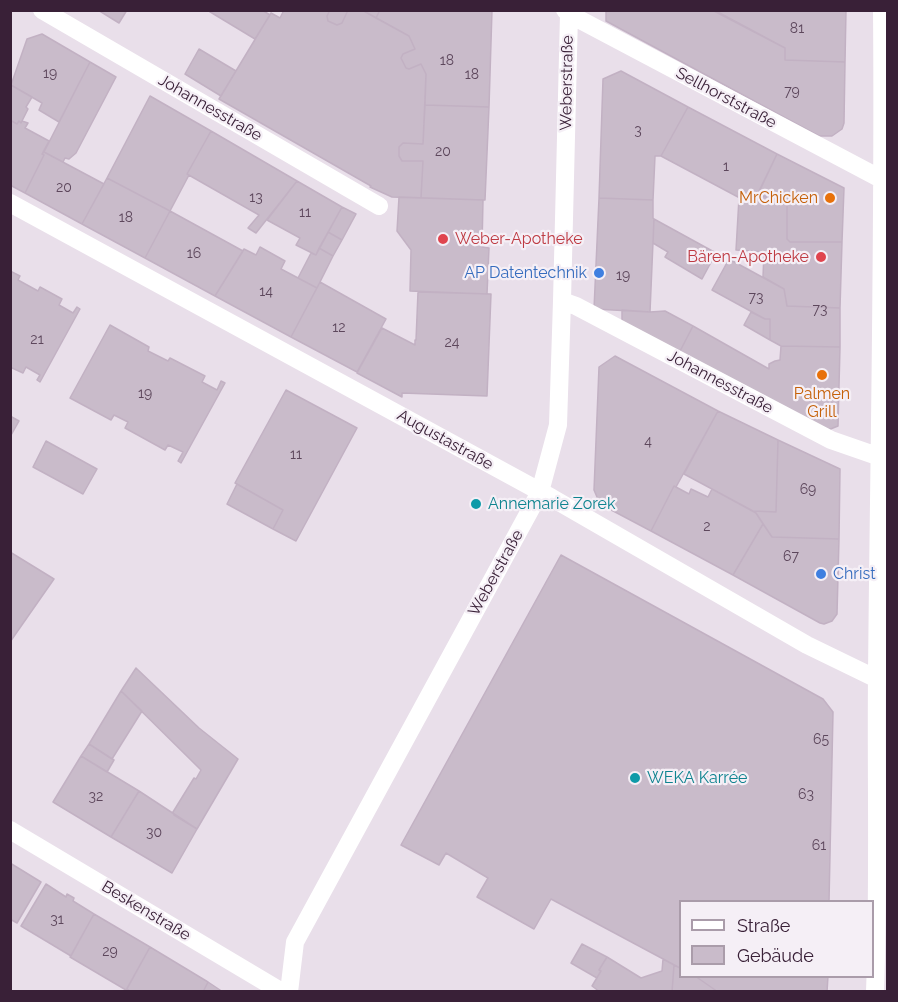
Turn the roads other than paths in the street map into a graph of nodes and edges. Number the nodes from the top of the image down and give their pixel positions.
1 (42, 10) edge
2 (882, 10) edge
3 (567, 12) edge
4 (883, 180) junction
5 (10, 203) edge
6 (379, 206) dead end
7 (562, 301) junction
8 (880, 457) junction
9 (540, 492) junction
10 (877, 679) junction
11 (10, 830) edge
12 (883, 923) edge
13 (282, 992) edge
14 (289, 992) edge
15 (876, 992) edge

1 - 6 street, Johannesstraße
2 - 4 street
3 - 4 street, Sellhorststraße
3 - 7 street, Weberstraße
4 - 8 street
5 - 9 street, Augustastraße
7 - 8 street, Johannesstraße
7 - 9 street, Weberstraße
8 - 10 street
9 - 10 street, Augustastraße
9 - 14 street, Weberstraße
10 - 12 street
11 - 13 street, Beskenstraße
12 - 15 street

